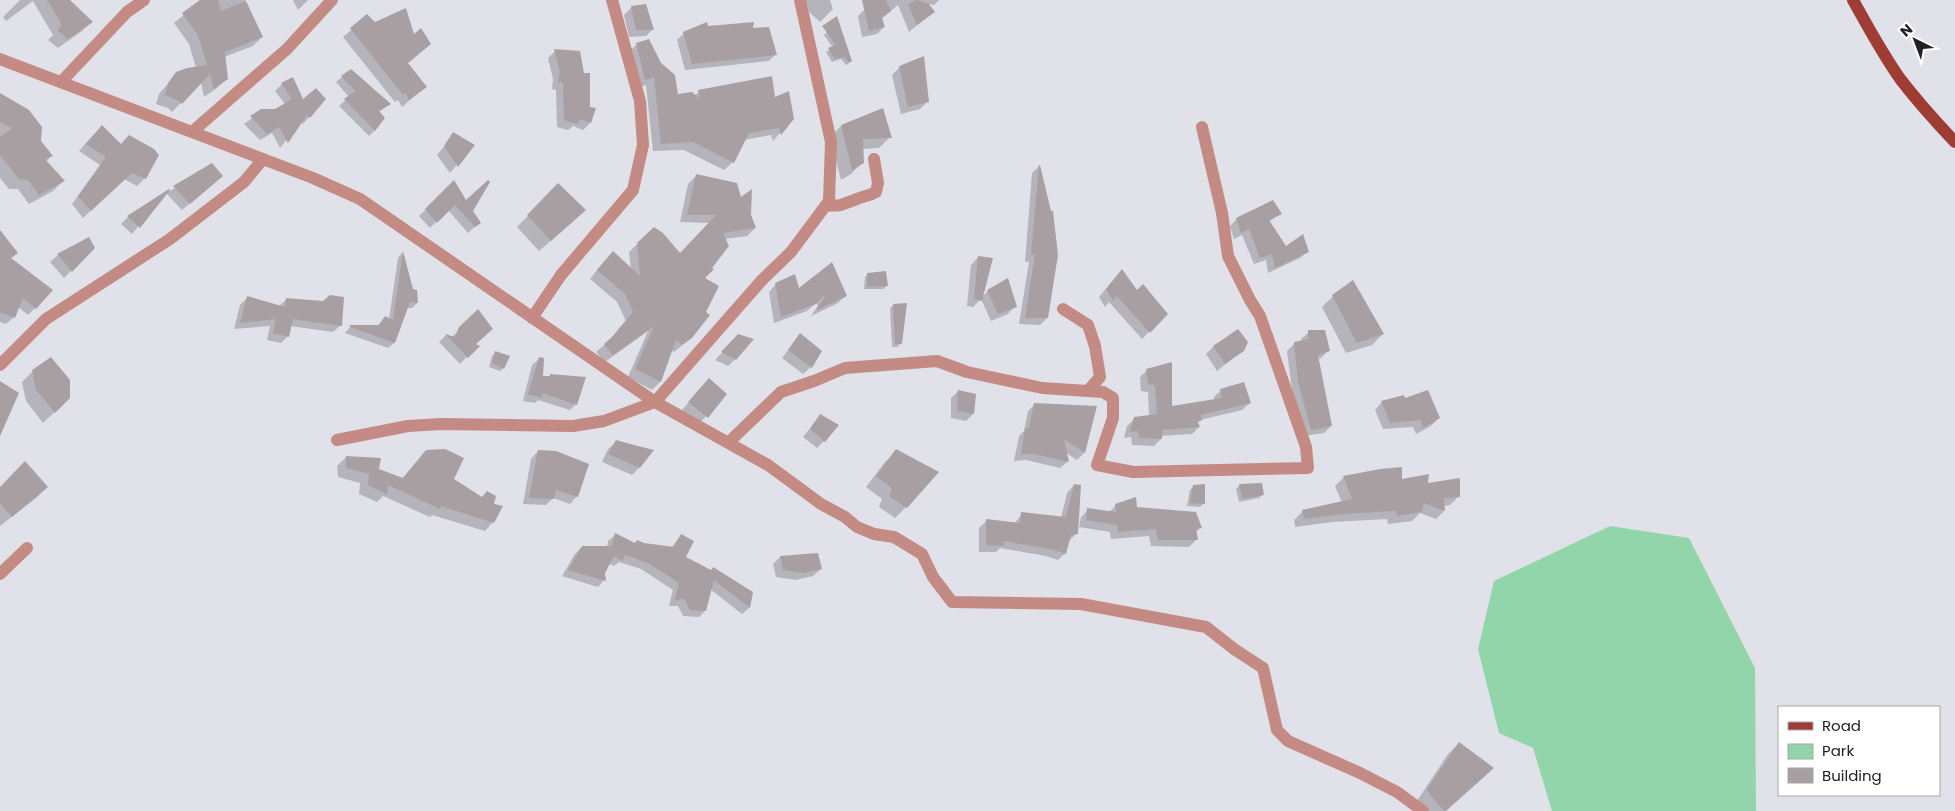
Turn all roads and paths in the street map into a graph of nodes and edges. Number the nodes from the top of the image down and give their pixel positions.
1 (144, 0) edge
2 (332, 0) edge
3 (612, 0) edge
4 (800, 0) edge
5 (1853, 0) edge
6 (0, 59) edge
7 (61, 82) junction
8 (1202, 127) dead end
9 (192, 132) junction
10 (1955, 142) edge
11 (263, 158) junction
12 (874, 158) dead end
13 (826, 205) junction
14 (1063, 309) dead end
15 (532, 318) junction
16 (0, 365) edge
17 (1088, 391) junction
18 (655, 402) junction
19 (337, 440) dead end
20 (729, 442) junction
21 (27, 548) dead end
22 (0, 574) edge
23 (1423, 811) edge

1 - 7 street
2 - 9 street
3 - 15 street
4 - 13 street
5 - 10 main road
6 - 7 street
7 - 9 street
8 - 17 street
9 - 11 street
11 - 15 street
11 - 16 street
12 - 13 street
13 - 18 street
14 - 17 street
15 - 18 street
17 - 20 street
18 - 19 street
18 - 20 street
20 - 23 street
21 - 22 street

